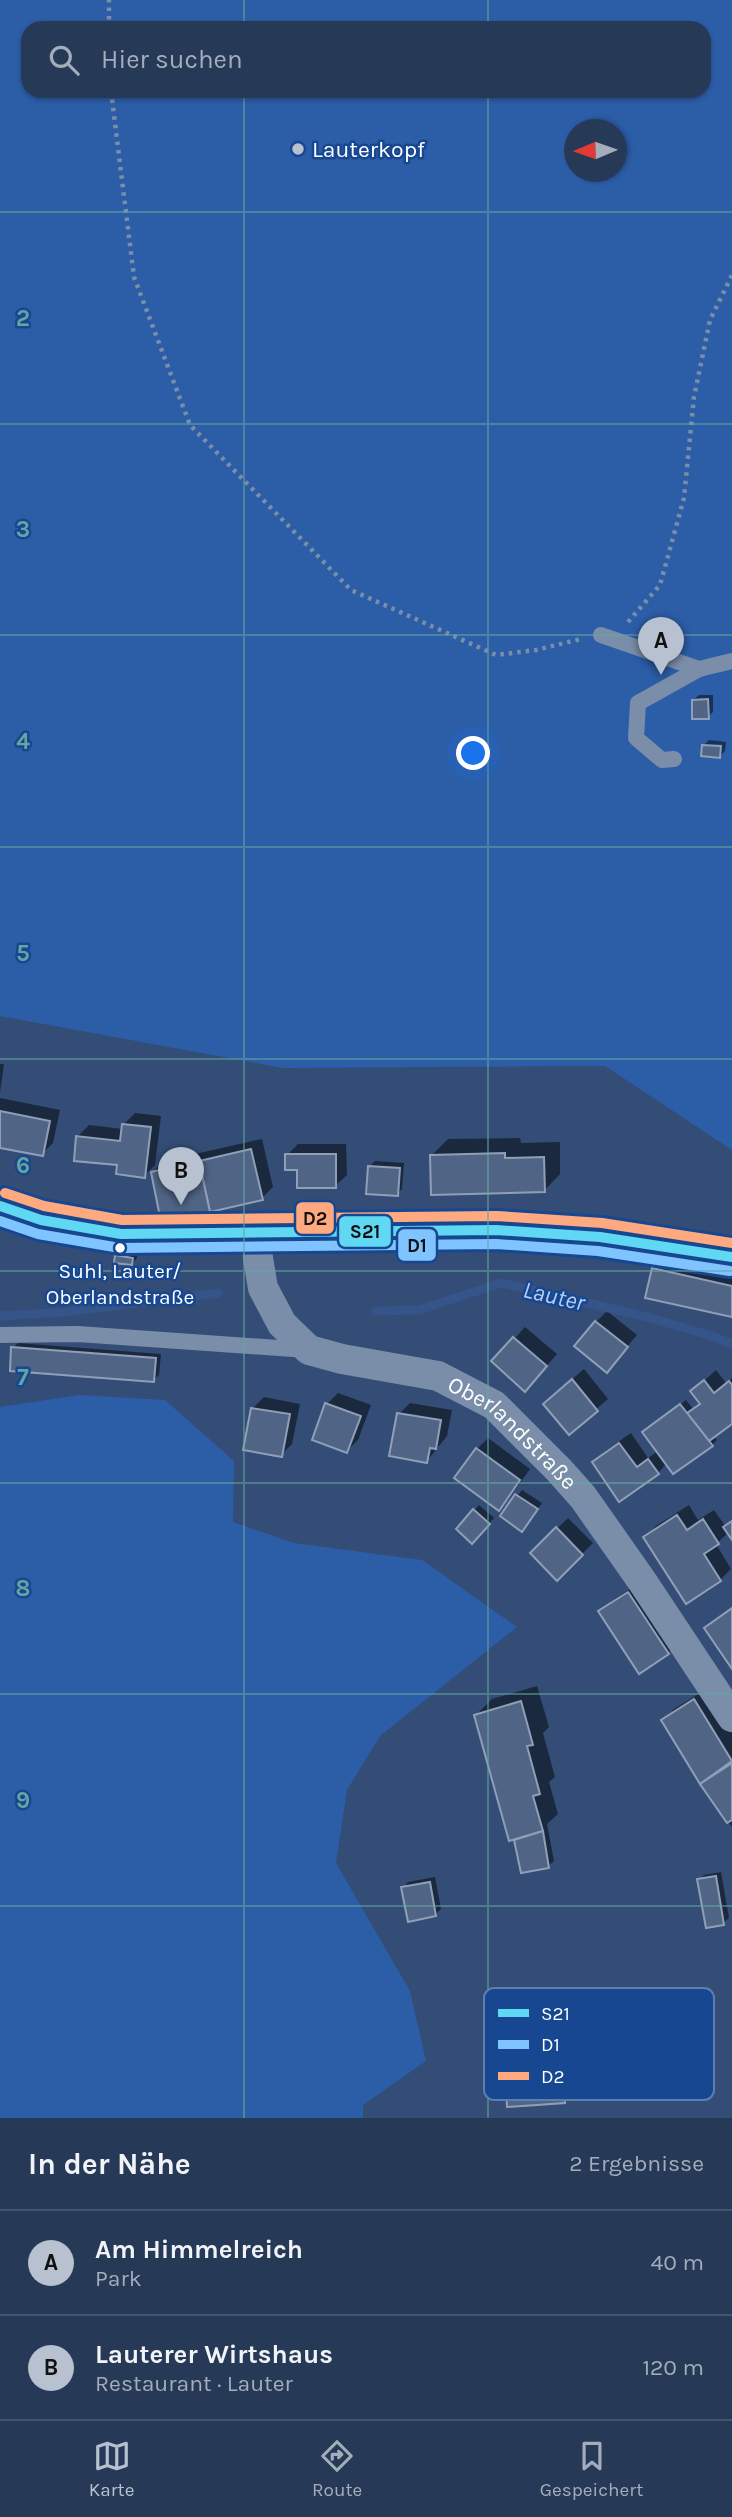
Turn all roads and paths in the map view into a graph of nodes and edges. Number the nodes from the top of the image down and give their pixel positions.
1 (109, 0) edge
2 (108, 21) edge
3 (112, 98) edge
4 (732, 275) edge
5 (601, 635) junction
6 (732, 661) edge
7 (699, 668) junction
8 (674, 759) dead end
9 (0, 1206) edge
10 (257, 1233) junction
11 (732, 1257) edge
12 (0, 1335) edge
13 (309, 1350) junction
14 (732, 1717) edge

1 - 2 path
3 - 5 path
4 - 5 path
5 - 7 lane
6 - 7 lane
7 - 8 lane
9 - 10 street
10 - 11 street
10 - 13 street, Oberlandstraße
12 - 13 lane
13 - 14 street, Oberlandstraße

